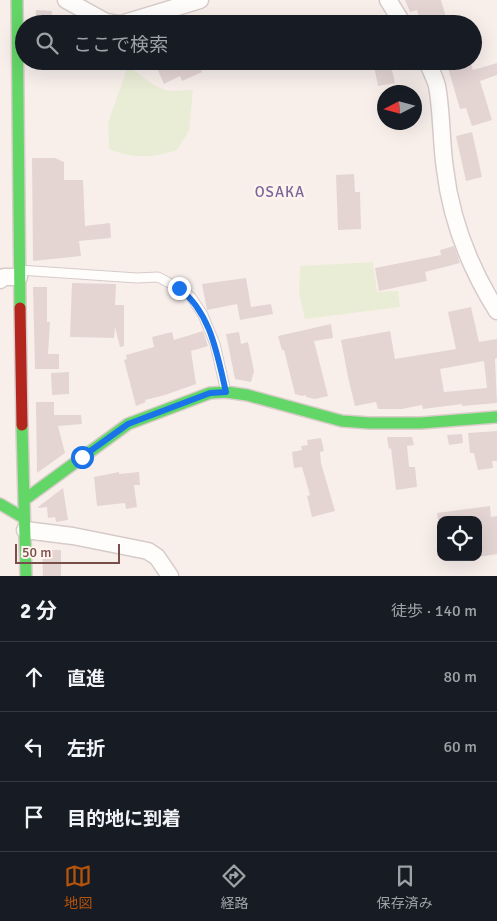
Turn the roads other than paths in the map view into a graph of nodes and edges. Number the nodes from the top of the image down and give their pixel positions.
1 (17, 0) edge
2 (66, 0) edge
3 (200, 0) edge
4 (388, 0) edge
5 (17, 15) edge
6 (93, 15) edge
7 (150, 15) edge
8 (397, 15) edge
9 (18, 70) edge
10 (431, 70) edge
11 (19, 274) junction
12 (0, 280) edge
13 (497, 311) edge
14 (226, 392) junction
15 (497, 417) edge
16 (24, 500) junction
17 (0, 504) edge
18 (25, 524) junction
19 (26, 576) edge
20 (170, 576) edge

1 - 5 street
2 - 6 street
3 - 7 street
4 - 8 street
9 - 11 street
10 - 13 street
11 - 12 street
11 - 14 lane
11 - 16 street
14 - 15 street
14 - 16 street
16 - 18 street
17 - 18 street
18 - 19 street
18 - 20 street

